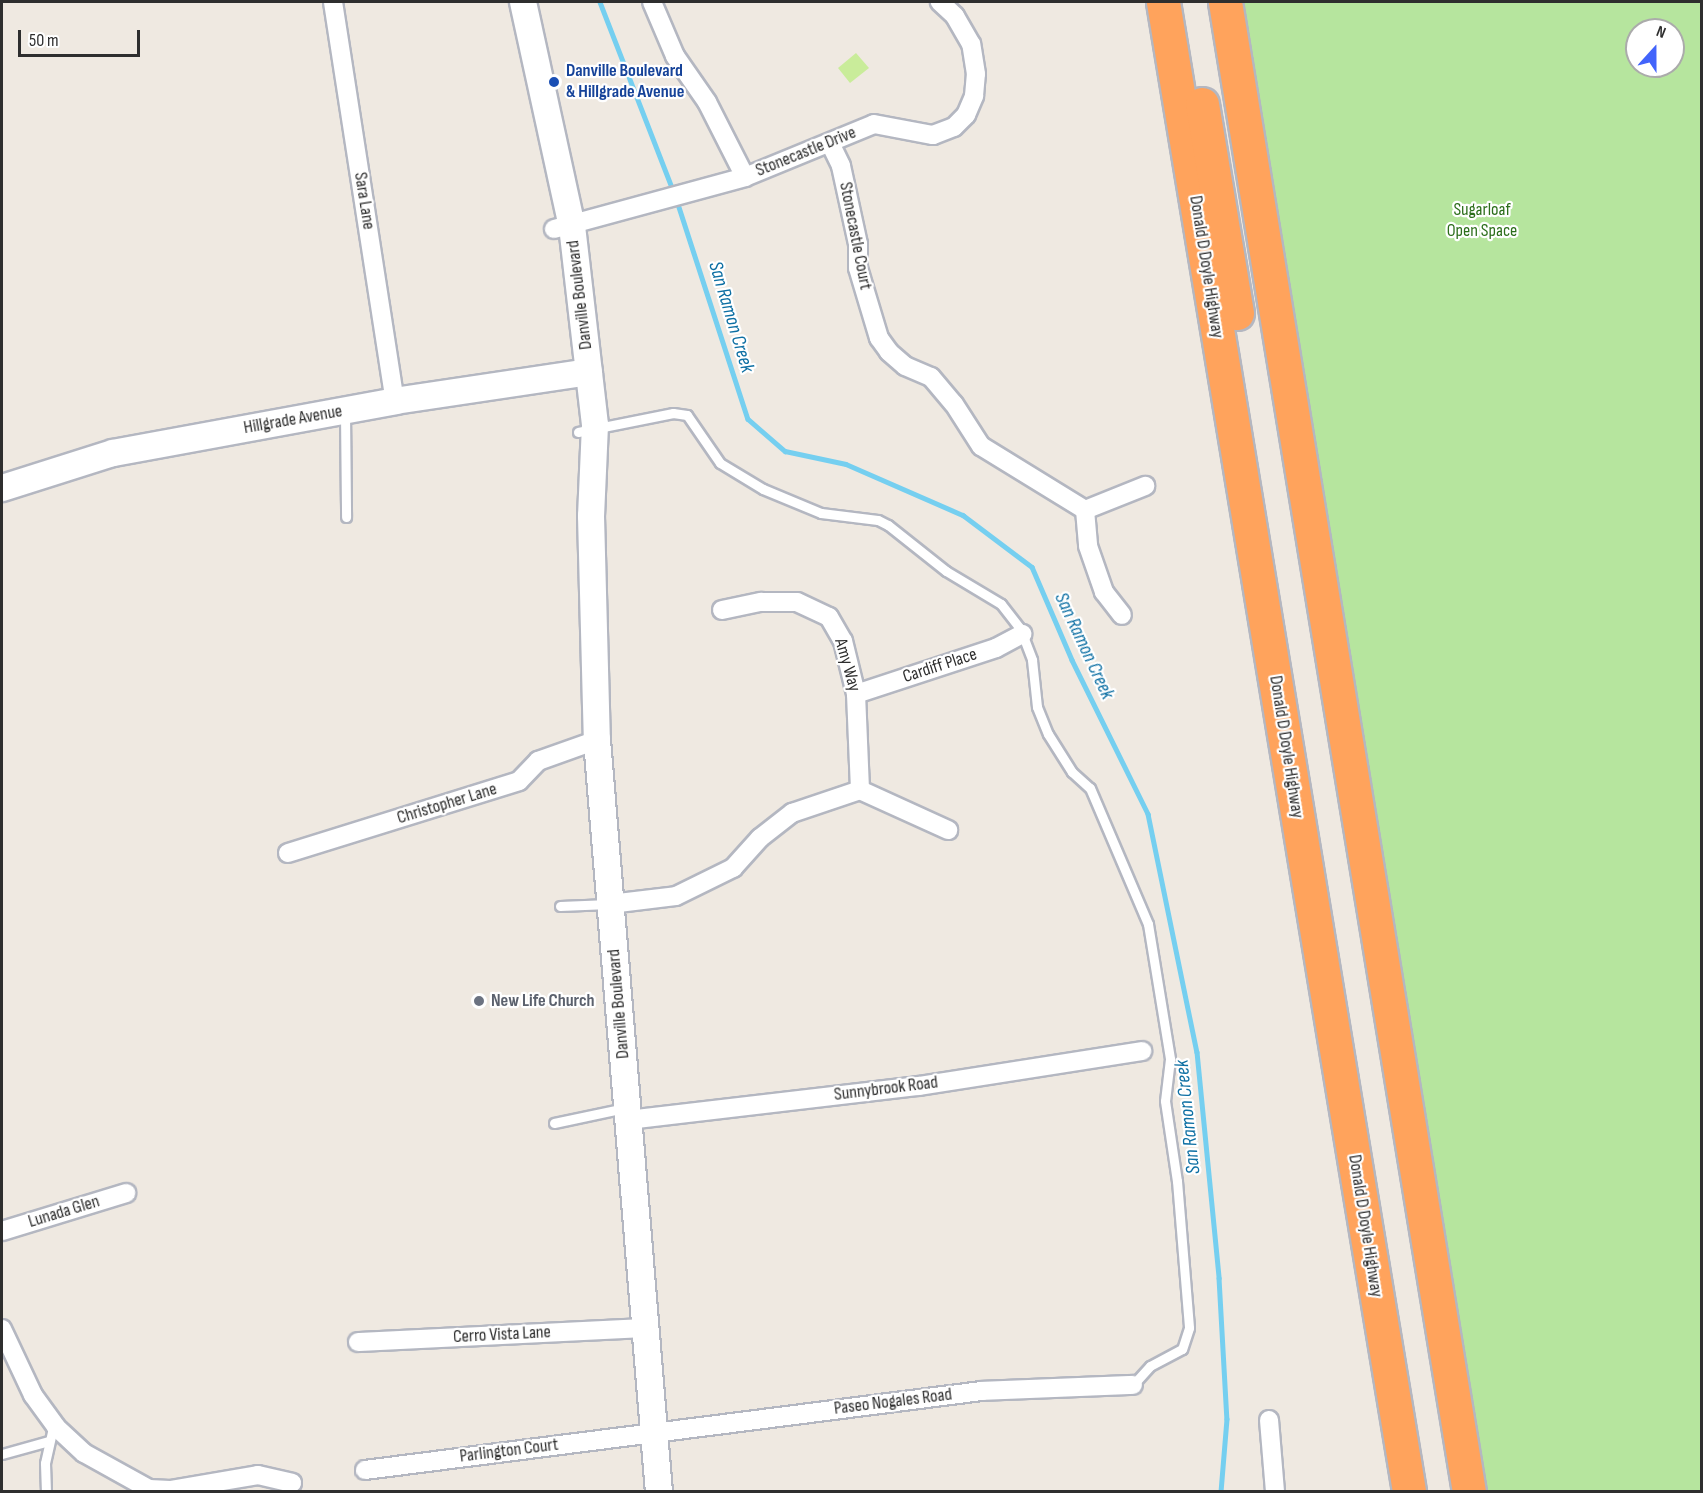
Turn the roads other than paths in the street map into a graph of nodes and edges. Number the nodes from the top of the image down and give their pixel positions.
1 (333, 2) edge
2 (523, 2) edge
3 (652, 2) edge
4 (940, 2) edge
5 (1162, 2) edge
6 (1184, 2) edge
7 (1225, 2) edge
8 (830, 143) junction
9 (745, 177) junction
10 (563, 227) junction
11 (582, 373) junction
12 (395, 401) junction
13 (345, 410) junction
14 (586, 431) junction
15 (1145, 486) dead end
16 (2, 488) edge
17 (1084, 510) junction
18 (346, 517) dead end
19 (722, 610) dead end
20 (1122, 615) dead end
21 (1022, 634) junction
22 (856, 694) junction
23 (597, 740) junction
24 (860, 790) junction
25 (948, 830) dead end
26 (288, 853) dead end
27 (610, 904) junction
28 (560, 906) dead end
29 (1142, 1051) dead end
30 (628, 1114) junction
31 (554, 1123) dead end
32 (126, 1193) dead end
33 (2, 1231) edge
34 (646, 1328) junction
35 (2, 1329) edge
36 (358, 1342) dead end
37 (1133, 1385) joint
38 (1269, 1420) dead end
39 (51, 1432) junction
40 (653, 1432) junction
41 (2, 1454) edge
42 (365, 1470) dead end
43 (292, 1483) dead end
44 (46, 1491) edge
45 (659, 1491) edge
46 (1275, 1491) edge
47 (1409, 1491) edge
48 (1429, 1491) edge
49 (1469, 1491) edge

1 - 12 street, Sara Lane
2 - 10 main road, Danville Boulevard
3 - 9 street
4 - 8 street, Stonecastle Drive
5 - 47 highway, Donald D Doyle Highway
6 - 48 highway
7 - 49 highway
8 - 9 street, Stonecastle Drive
8 - 17 street, Stonecastle Court
9 - 10 street, Stonecastle Drive
10 - 11 main road, Danville Boulevard
11 - 12 main road, Hillgrade Avenue
11 - 14 main road, Danville Boulevard
12 - 13 main road, Hillgrade Avenue
13 - 16 main road, Hillgrade Avenue
13 - 18 lane
14 - 21 lane
14 - 23 main road, Danville Boulevard
15 - 17 street
17 - 20 street
19 - 22 street, Amy Way
21 - 22 street, Cardiff Place
21 - 37 lane
22 - 24 street, Amy Way
23 - 26 street, Christopher Lane
23 - 27 main road, Danville Boulevard
24 - 25 street
24 - 27 street
27 - 28 lane
27 - 30 main road, Danville Boulevard
29 - 30 street, Sunnybrook Road
30 - 31 lane
30 - 34 main road, Danville Boulevard
32 - 33 street, Lunada Glen
34 - 36 street, Cerro Vista Lane
34 - 40 main road, Danville Boulevard
35 - 39 street
37 - 40 street, Paseo Nogales Road
38 - 46 street
39 - 41 lane
39 - 43 street
39 - 44 lane
40 - 42 street, Parlington Court
40 - 45 main road, Danville Boulevard

